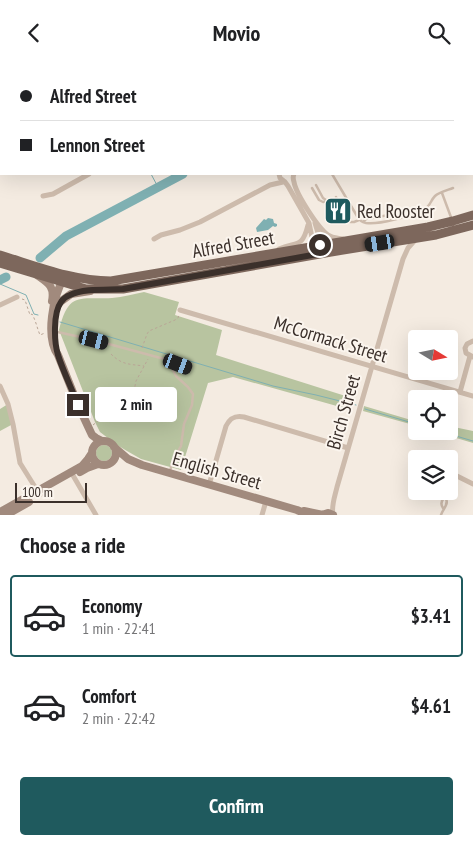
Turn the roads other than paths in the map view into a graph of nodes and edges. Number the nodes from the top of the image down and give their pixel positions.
1 (87, 175) edge
2 (278, 175) edge
3 (279, 175) edge
4 (294, 175) edge
5 (333, 175) edge
6 (284, 182) junction
7 (270, 185) junction
8 (316, 185) dead end
9 (312, 188) dead end
10 (453, 188) dead end
11 (442, 193) junction
12 (43, 197) dead end
13 (336, 197) dead end
14 (311, 215) junction
15 (473, 215) edge
16 (359, 220) junction
17 (452, 221) junction
18 (309, 223) junction
19 (473, 225) edge
20 (460, 229) junction
21 (473, 231) edge
22 (418, 237) junction
23 (154, 239) dead end
24 (349, 240) junction
25 (397, 241) junction
26 (317, 249) junction
27 (272, 253) junction
28 (0, 255) edge
29 (403, 259) junction
30 (0, 263) edge
31 (37, 274) junction
32 (64, 280) junction
33 (94, 290) junction
34 (17, 297) road end
35 (60, 302) junction
36 (0, 305) edge
37 (180, 310) road end
38 (52, 334) junction
39 (473, 341) edge
40 (472, 356) edge
41 (168, 360) junction
42 (371, 367) junction
43 (189, 368) dead end
44 (0, 386) edge
45 (460, 392) junction
46 (473, 396) edge
47 (78, 405) junction
48 (102, 441) junction
49 (114, 447) junction
50 (348, 448) junction
51 (92, 451) junction
52 (128, 459) junction
53 (113, 460) junction
54 (98, 464) junction
55 (169, 473) junction
56 (72, 474) junction
57 (458, 476) edge
58 (473, 484) edge
59 (209, 485) junction
60 (38, 493) junction
61 (266, 501) junction
62 (443, 508) dead end
63 (17, 510) edge
64 (297, 510) junction
65 (0, 512) edge
66 (6, 515) edge
67 (96, 515) edge
68 (262, 515) edge
69 (308, 515) edge
70 (327, 515) edge
71 (441, 515) edge

1 - 12 street
2 - 7 street
3 - 6 street
4 - 6 street
4 - 14 street
5 - 16 lane
6 - 7 street
6 - 18 street
7 - 23 street
8 - 9 lane
10 - 11 lane
11 - 16 lane
11 - 17 lane
13 - 16 lane
14 - 24 street
14 - 26 street
15 - 17 main road, Alfred Street
17 - 24 main road, Alfred Street
18 - 26 street
18 - 27 street
19 - 20 main road, Alfred Street
20 - 21 street
20 - 22 main road, Alfred Street
22 - 25 main road, Alfred Street
22 - 29 street, Birch Street
24 - 26 main road, Alfred Street
25 - 26 main road, Alfred Street
25 - 29 street
26 - 27 main road, Alfred Street
26 - 33 main road, Alfred Street
27 - 32 main road, Alfred Street
28 - 32 main road, Alfred Street
29 - 42 street, Birch Street
30 - 31 main road, Alfred Street
31 - 32 main road, Alfred Street
31 - 38 street
32 - 33 main road, Alfred Street
32 - 35 street
32 - 38 street
33 - 35 street
34 - 36 street
35 - 38 street
37 - 42 street, McCormack Street
38 - 41 lane
38 - 47 street
39 - 40 street
40 - 45 street
41 - 43 lane
41 - 55 lane
42 - 45 street, McCormack Street
42 - 50 street, Birch Street
44 - 60 street
45 - 46 street, McCormack Street
47 - 48 street
47 - 51 street
48 - 49 street
48 - 51 street
49 - 52 street, English Street
49 - 53 street
50 - 59 street
50 - 70 street, Birch Street
51 - 54 street
51 - 56 street
52 - 53 street, English Street
52 - 55 street, English Street
53 - 54 street
54 - 56 street
55 - 59 street, English Street
56 - 60 street
56 - 67 street
57 - 58 street
59 - 61 street, English Street
60 - 63 street
61 - 64 street, English Street
61 - 68 street
62 - 71 lane
63 - 65 street
63 - 66 street
64 - 69 street, English Street
64 - 70 street, English Street

